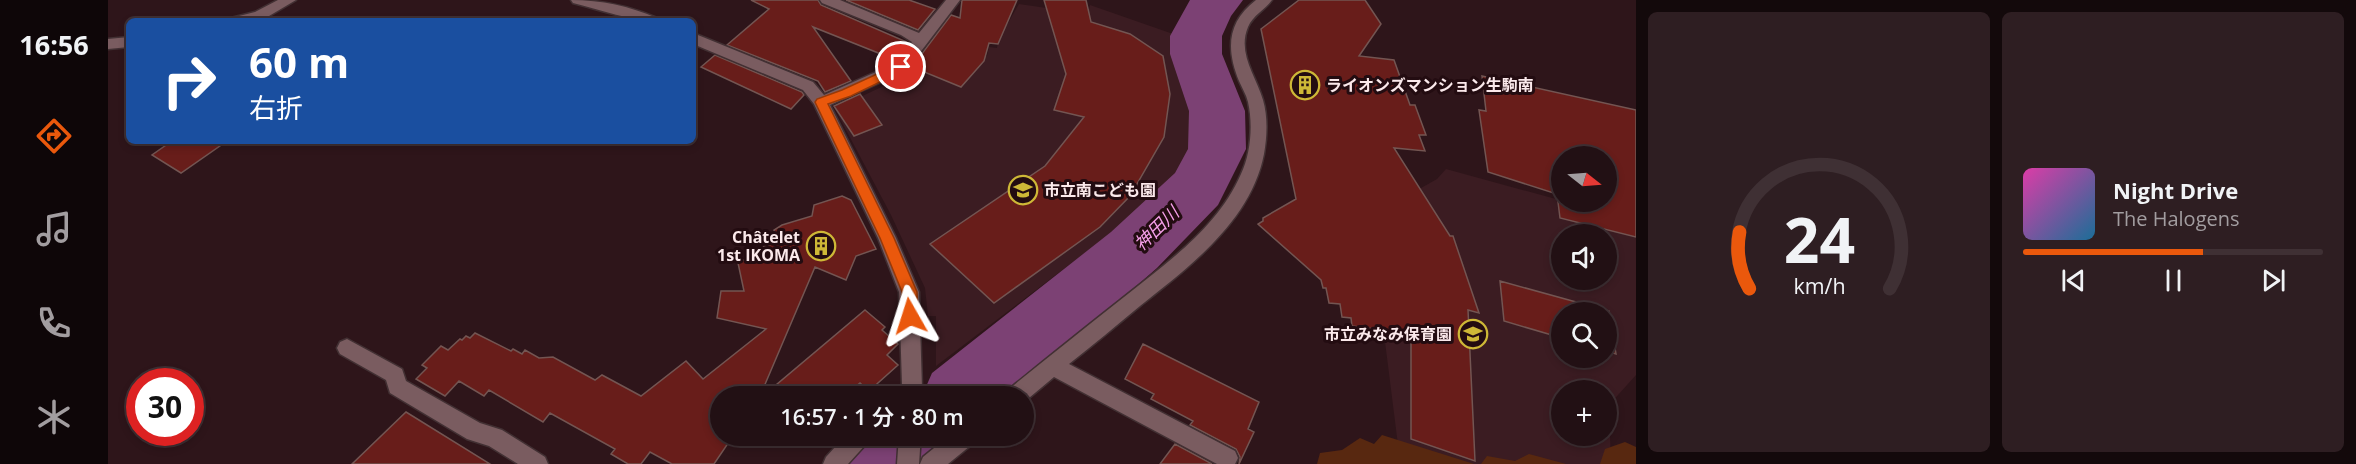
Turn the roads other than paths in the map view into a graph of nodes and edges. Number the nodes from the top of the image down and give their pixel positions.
1 (289, 0) edge
2 (578, 0) edge
3 (827, 0) edge
4 (953, 0) edge
5 (1265, 0) edge
6 (618, 6) edge
7 (250, 18) edge
8 (596, 18) edge
9 (645, 18) edge
10 (696, 39) edge
11 (921, 41) junction
12 (126, 42) edge
13 (108, 44) edge
14 (821, 102) junction
15 (347, 348) dead end
16 (1053, 366) junction
17 (909, 386) edge
18 (1028, 386) edge
19 (850, 446) edge
20 (909, 446) edge
21 (953, 446) edge
22 (1227, 458) dead end
23 (908, 463) edge
24 (537, 464) edge
25 (834, 464) edge
26 (931, 464) edge

1 - 7 street
2 - 6 street
3 - 11 street
4 - 11 street
5 - 16 street
6 - 8 street
6 - 9 street
10 - 14 street
11 - 14 street
12 - 13 street
14 - 17 street
15 - 24 street
16 - 18 street
16 - 22 street
19 - 25 street
20 - 23 street
21 - 26 street

